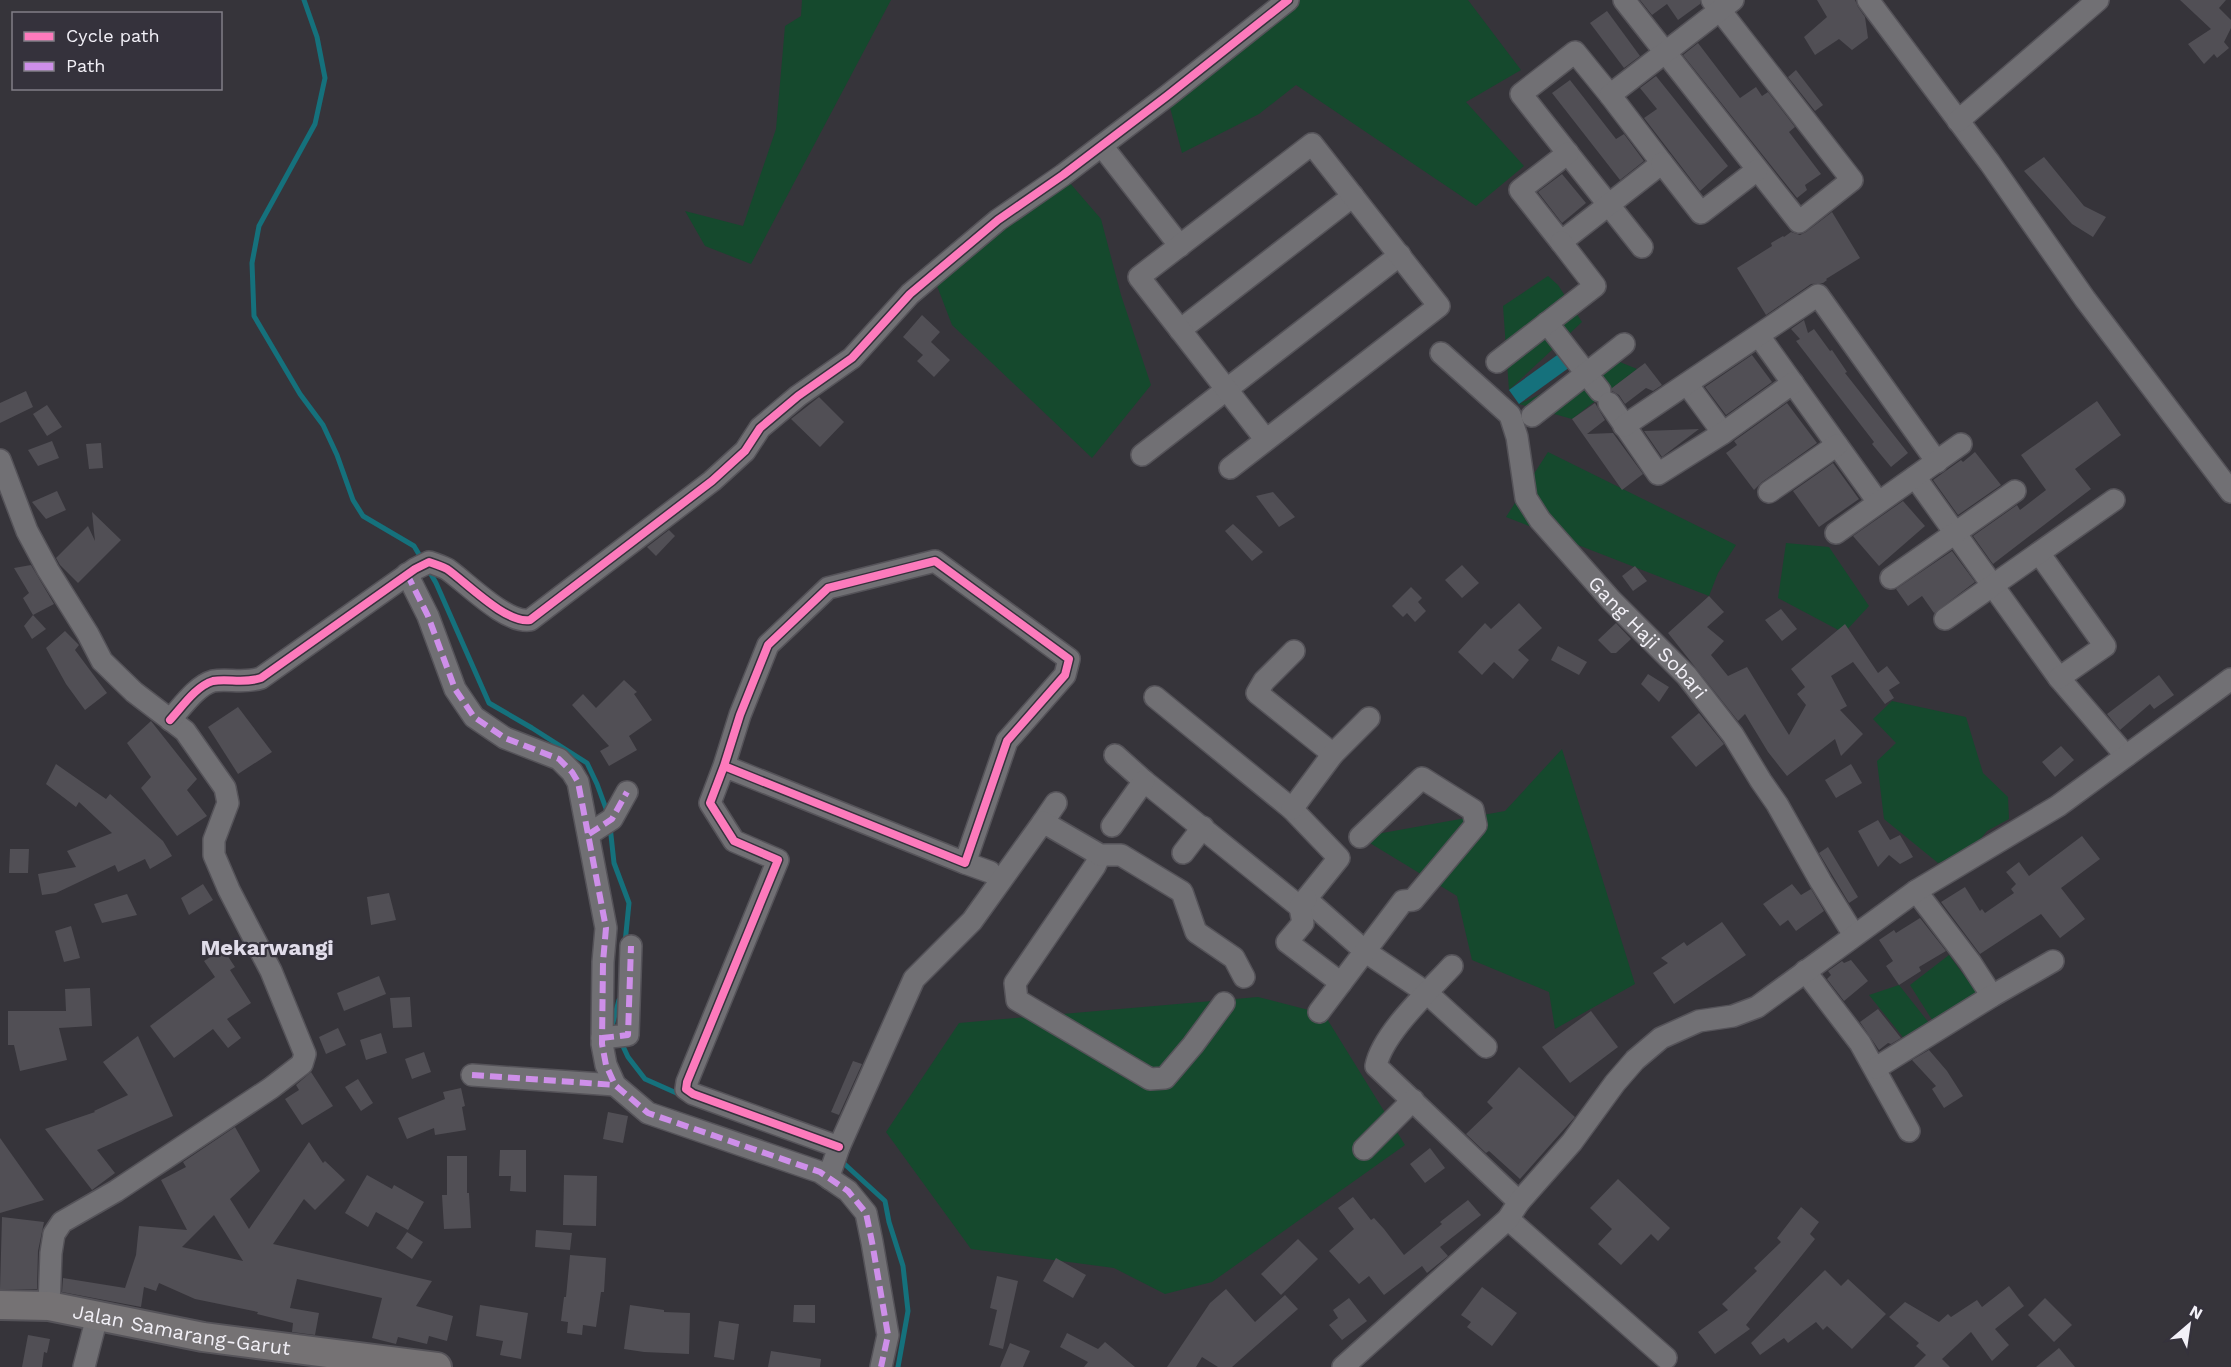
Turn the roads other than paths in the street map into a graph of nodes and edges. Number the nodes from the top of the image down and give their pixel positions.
1 (1288, 0) edge
2 (1624, 0) edge
3 (1868, 0) edge
4 (2098, 0) edge
5 (1721, 3) edge
6 (1666, 52) junction
7 (1610, 95) junction
8 (1958, 121) junction
9 (1102, 146) junction
10 (1568, 153) junction
11 (1662, 163) junction
12 (1757, 170) junction
13 (1353, 196) junction
14 (1608, 205) junction
15 (1560, 242) junction
16 (1180, 246) junction
17 (1642, 247) dead end
18 (1400, 255) junction
19 (1547, 323) junction
20 (1180, 330) junction
21 (1759, 336) junction
22 (1624, 344) dead end
23 (1441, 353) dead end
24 (1497, 362) dead end
25 (1587, 374) junction
26 (1793, 383) junction
27 (1687, 384) junction
28 (1227, 389) junction
29 (1532, 416) dead end
30 (1624, 426) junction
31 (1723, 433) junction
32 (1266, 440) junction
33 (1961, 444) dead end
34 (1837, 445) junction
35 (1142, 455) dead end
36 (0, 460) edge
37 (1937, 462) junction
38 (1230, 468) dead end
39 (1915, 477) junction
40 (2015, 490) dead end
41 (1768, 492) dead end
42 (2231, 492) edge
43 (2114, 500) dead end
44 (1878, 502) junction
45 (1836, 532) dead end
46 (1955, 533) junction
47 (2039, 553) junction
48 (417, 568) junction
49 (1892, 578) dead end
50 (1993, 586) junction
51 (1946, 619) dead end
52 (1294, 651) dead end
53 (2059, 678) junction
54 (2231, 679) edge
55 (1155, 697) dead end
56 (1369, 718) dead end
57 (170, 720) junction
58 (1115, 754) dead end
59 (1333, 754) junction
60 (2126, 756) junction
61 (724, 766) junction
62 (1144, 781) junction
63 (627, 792) dead end
64 (1056, 803) dead end
65 (1292, 809) junction
66 (1043, 822) junction
67 (1112, 826) dead end
68 (600, 827) junction
69 (1203, 827) junction
70 (1350, 845) junction
71 (1183, 854) dead end
72 (1100, 855) junction
73 (965, 863) junction
74 (990, 872) dead end
75 (1916, 891) junction
76 (1303, 903) junction
77 (1854, 935) junction
78 (631, 946) dead end
79 (1366, 952) junction
80 (2053, 962) dead end
81 (1452, 966) dead end
82 (1805, 971) junction
83 (1244, 977) dead end
84 (1341, 983) junction
85 (1427, 993) junction
86 (1992, 996) junction
87 (1224, 1003) dead end
88 (1319, 1012) dead end
89 (613, 1037) junction
90 (1486, 1047) dead end
91 (1876, 1068) junction
92 (472, 1075) dead end
93 (615, 1085) junction
94 (1413, 1100) junction
95 (1909, 1131) dead end
96 (839, 1147) junction
97 (1364, 1149) dead end
98 (831, 1174) junction
99 (1513, 1210) junction
100 (0, 1305) edge
101 (49, 1306) junction
102 (97, 1317) junction
103 (1666, 1358) dead end
104 (323, 1360) edge
105 (84, 1367) edge
106 (437, 1367) edge
107 (881, 1367) edge
108 (1343, 1367) edge

1 - 9 street
2 - 6 street
3 - 8 street
4 - 8 street
5 - 6 street
5 - 12 street
6 - 7 street
6 - 12 street
7 - 10 street
7 - 11 street
8 - 42 street
9 - 16 street
9 - 48 street
10 - 14 street
10 - 15 street
11 - 12 street
11 - 14 street
13 - 16 street
13 - 18 street
13 - 20 street
14 - 15 street
14 - 17 street
15 - 19 street
16 - 20 street
18 - 28 street
18 - 32 street
19 - 24 street
19 - 25 street
20 - 28 street
21 - 26 street
21 - 27 street
21 - 37 street
22 - 25 street
23 - 77 street, Gang Haji Sobari
25 - 29 street
25 - 30 street
26 - 31 street
26 - 34 street
27 - 30 street
27 - 31 street
28 - 32 street
28 - 35 street
30 - 31 street
32 - 38 street
33 - 37 street
34 - 41 street
34 - 44 street
36 - 57 street
37 - 39 street
39 - 44 street
39 - 46 street
40 - 46 street
43 - 47 street
44 - 45 street
46 - 49 street
46 - 50 street
47 - 50 street
47 - 53 street
48 - 57 street
48 - 68 street
50 - 51 street
50 - 53 street
52 - 59 street
53 - 60 street
54 - 60 street
55 - 65 street
56 - 59 street
57 - 101 street
58 - 62 street
59 - 65 street
60 - 75 street
61 - 73 street
61 - 73 street
61 - 96 street
62 - 67 street
62 - 69 street
63 - 68 street
64 - 66 street
65 - 70 street
66 - 72 street
66 - 96 street
68 - 89 street
69 - 71 street
69 - 76 street
70 - 76 street
70 - 79 street
72 - 83 street
72 - 87 street
73 - 74 street
75 - 77 street
75 - 86 street
76 - 79 street
76 - 84 street
77 - 82 street
78 - 89 street
79 - 84 street
79 - 85 street
80 - 86 street
81 - 85 street
82 - 91 street
82 - 99 street
84 - 88 street
85 - 90 street
85 - 94 street
86 - 91 street
89 - 93 street
91 - 95 street
92 - 93 street
93 - 98 street
94 - 97 street
94 - 99 street
96 - 98 street
98 - 107 street
99 - 103 street
99 - 108 street
100 - 101 main road, Jalan Samarang-Garut
101 - 102 main road, Jalan Samarang-Garut
102 - 104 main road, Jalan Samarang-Garut
102 - 105 street
104 - 106 main road, Jalan Samarang-Garut

